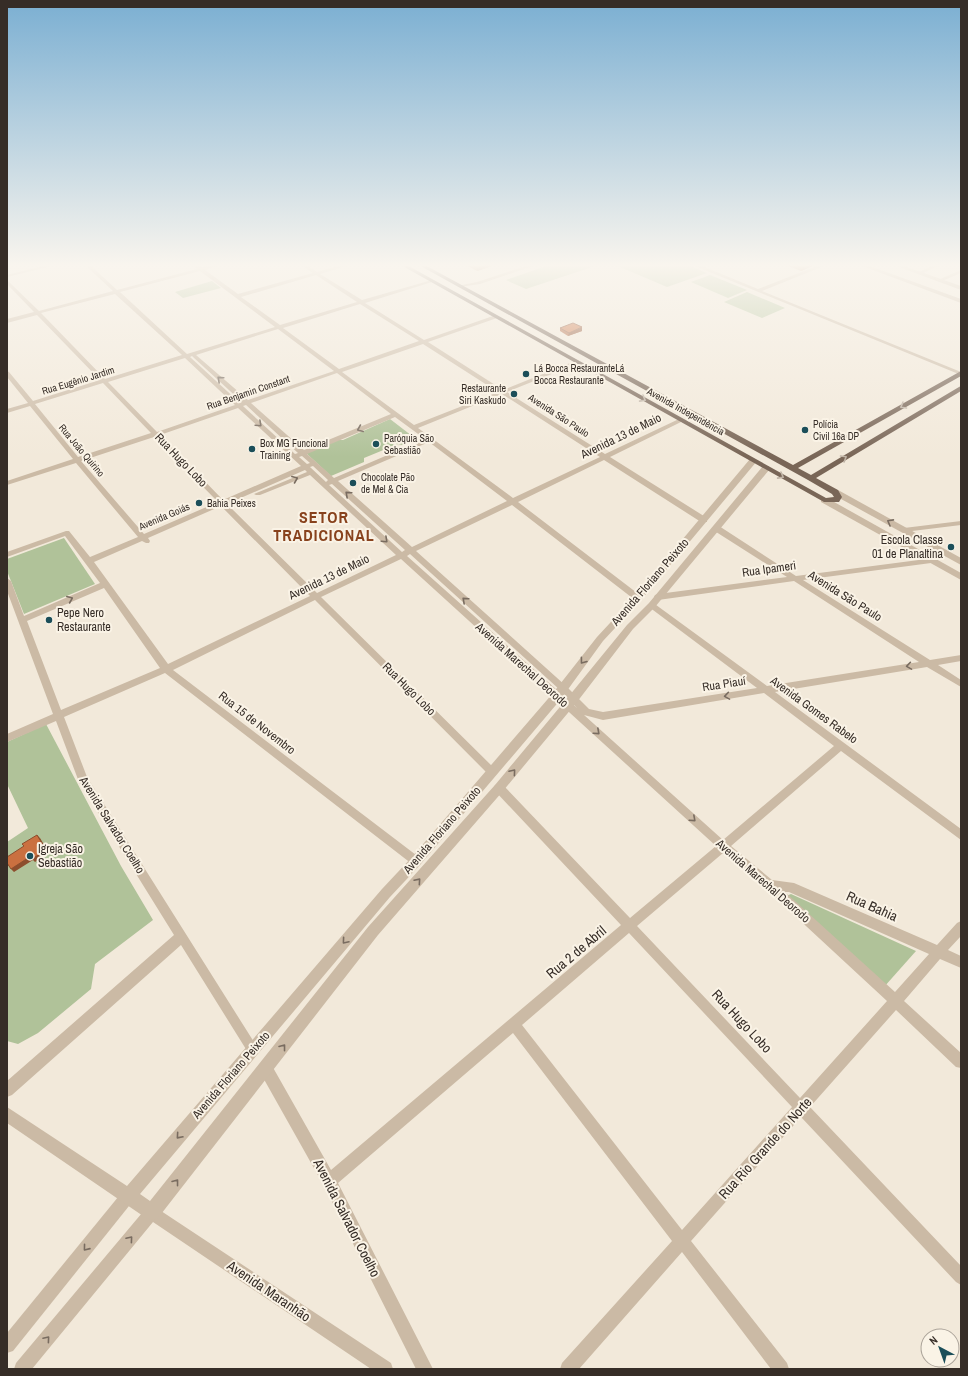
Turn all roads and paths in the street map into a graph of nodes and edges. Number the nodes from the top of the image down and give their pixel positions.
1 (52, 328) edge
2 (160, 328) edge
3 (275, 328) edge
4 (281, 328) edge
5 (402, 328) edge
6 (464, 328) edge
7 (516, 328) edge
8 (535, 328) edge
9 (850, 328) edge
10 (424, 342) junction
11 (189, 355) junction
12 (577, 362) junction
13 (339, 372) junction
14 (960, 373) edge
15 (7, 374) edge
16 (620, 375) junction
17 (606, 378) junction
18 (104, 381) junction
19 (632, 382) junction
20 (621, 387) junction
21 (961, 388) edge
22 (502, 392) junction
23 (920, 396) junction
24 (939, 401) junction
25 (247, 403) junction
26 (31, 404) junction
27 (240, 406) junction
28 (7, 411) edge
29 (396, 414) junction
30 (681, 420) junction
31 (875, 422) junction
32 (414, 428) junction
33 (892, 429) junction
34 (726, 433) junction
35 (156, 434) junction
36 (430, 439) junction
37 (714, 439) junction
38 (859, 440) junction
39 (747, 444) junction
40 (735, 450) junction
41 (302, 453) junction
42 (294, 456) junction
43 (604, 457) junction
44 (77, 460) junction
45 (753, 461) junction
46 (314, 463) junction
47 (820, 463) junction
48 (306, 467) junction
49 (766, 468) junction
50 (793, 468) junction
51 (312, 472) junction
52 (811, 478) junction
53 (333, 481) junction
54 (7, 483) edge
55 (325, 485) junction
56 (729, 490) junction
57 (835, 492) junction
58 (742, 496) junction
59 (824, 500) junction
60 (512, 501) junction
61 (225, 505) junction
62 (859, 505) junction
63 (847, 512) junction
64 (704, 520) junction
65 (961, 523) edge
66 (716, 528) junction
67 (904, 530) junction
68 (145, 539) junction
69 (681, 547) junction
70 (410, 550) junction
71 (8, 552) edge
72 (695, 552) junction
73 (401, 555) junction
74 (670, 560) junction
75 (931, 560) junction
76 (959, 561) edge
77 (90, 563) junction
78 (684, 566) junction
79 (945, 568) junction
80 (961, 577) edge
81 (794, 578) junction
82 (7, 581) edge
83 (105, 584) junction
84 (10, 595) edge
85 (317, 596) junction
86 (638, 598) junction
87 (655, 601) junction
88 (618, 619) junction
89 (22, 620) junction
90 (630, 627) junction
91 (600, 639) junction
92 (615, 646) junction
93 (961, 658) edge
94 (928, 663) junction
95 (166, 669) junction
96 (961, 684) edge
97 (765, 690) junction
98 (560, 692) junction
99 (571, 703) junction
100 (586, 712) joint
101 (59, 714) junction
102 (7, 738) edge
103 (841, 746) junction
104 (492, 772) junction
105 (499, 788) junction
106 (462, 806) junction
107 (477, 814) junction
108 (444, 828) junction
109 (458, 835) junction
110 (961, 835) edge
111 (723, 846) junction
112 (416, 861) junction
113 (770, 885) junction
114 (386, 893) junction
115 (400, 902) junction
116 (362, 921) junction
117 (630, 926) junction
118 (961, 928) edge
119 (373, 931) junction
120 (182, 936) junction
121 (939, 952) junction
122 (961, 962) edge
123 (896, 1002) junction
124 (514, 1024) junction
125 (253, 1050) junction
126 (961, 1062) edge
127 (266, 1069) junction
128 (7, 1090) edge
129 (802, 1107) junction
130 (7, 1114) edge
131 (330, 1181) junction
132 (128, 1196) junction
133 (152, 1212) junction
134 (682, 1241) junction
135 (961, 1277) edge
136 (7, 1345) edge
137 (22, 1369) edge
138 (385, 1369) edge
139 (424, 1369) edge
140 (568, 1369) edge
141 (782, 1369) edge

1 - 18 street, Rua Hugo Lobo
2 - 11 street, Avenida Marechal Deorodo
3 - 11 street, Rua Eugênio Jardim
4 - 13 street
5 - 10 street, Avenida São Paulo
6 - 10 street, Rua Benjamin Constant
7 - 12 main road, Avenida Independência
8 - 16 main road, Avenida Independência
9 - 14 street
10 - 13 street, Rua Benjamin Constant
10 - 22 street, Avenida São Paulo
11 - 18 street, Rua Eugênio Jardim
25 -> 11 street, Avenida Marechal Deorodo
11 - 27 street, Avenida Marechal Deorodo
12 - 17 main road, Avenida Independência
12 - 22 street
13 - 25 street, Rua Benjamin Constant
13 - 29 street
14 - 23 main road
15 - 26 street, Rua João Quirino
16 - 17 main road
16 - 19 main road, Avenida Independência
17 - 20 main road, Avenida Independência
18 - 26 street, Rua Eugênio Jardim
18 - 35 street, Rua Hugo Lobo
19 - 20 main road
19 - 34 main road, Avenida Independência
20 -> 30 main road, Avenida Independência
21 - 24 main road
22 - 32 street
22 - 43 street, Avenida São Paulo
23 - 24 main road
23 -> 31 main road
24 - 33 main road
25 - 27 street, Rua Benjamin Constant
25 - 41 street, Avenida Marechal Deorodo
26 - 28 street, Rua Eugênio Jardim
26 - 44 street, Rua João Quirino
27 - 35 street, Rua Benjamin Constant
27 -> 42 street, Avenida Marechal Deorodo
29 - 32 street
29 -> 41 street
30 - 37 main road, Avenida Independência
30 - 43 street, Avenida 13 de Maio
31 - 33 main road
31 - 38 main road
32 - 36 street
33 - 38 main road
34 - 37 main road
34 - 39 main road, Avenida Independência
35 - 44 street, Rua Benjamin Constant
35 - 61 street, Rua Hugo Lobo
36 - 53 street
36 - 60 street
37 - 40 main road, Avenida Independência
47 -> 38 main road
38 - 47 main road
39 - 40 main road
39 - 50 main road, Avenida Independência
40 - 45 main road, Avenida Independência
41 - 42 street
41 - 46 street, Avenida Marechal Deorodo
42 - 48 street, Avenida Marechal Deorodo
43 - 60 street, Avenida 13 de Maio
43 - 64 street, Avenida São Paulo
44 - 54 street, Rua Benjamin Constant
44 - 68 street, Rua João Quirino
45 - 49 main road, Avenida Independência
45 - 56 street, Avenida Floriano Peixoto
46 - 48 street, Avenida Goiás
46 - 53 street, Avenida Marechal Deorodo
47 - 50 main road
47 - 52 main road
48 - 51 street, Avenida Marechal Deorodo
48 - 61 street, Avenida Goiás
49 - 58 street, Avenida Floriano Peixoto
49 -> 59 main road, Avenida Independência
50 - 52 main road, Avenida Independência
51 - 55 street, Avenida Marechal Deorodo
61 -> 51 street, Avenida Goiás
52 - 57 main road, Avenida Independência
53 - 55 street
70 -> 53 street, Avenida Marechal Deorodo
55 -> 73 street, Avenida Marechal Deorodo
56 - 58 street
56 - 64 street, Avenida Floriano Peixoto
57 - 59 main road
57 - 62 street, Avenida Independência
58 - 66 street, Avenida Floriano Peixoto
59 - 63 street, Avenida Independência
60 - 70 street, Avenida 13 de Maio
60 - 86 street
61 - 68 street, Avenida Goiás
61 - 85 street, Rua Hugo Lobo
62 - 63 street
67 -> 62 street, Avenida Independência
63 - 75 street, Avenida Independência
64 - 69 street, Avenida Floriano Peixoto
65 - 67 street
66 - 72 street, Avenida Floriano Peixoto
66 - 81 street, Avenida São Paulo
67 - 76 street, Avenida Independência
68 - 77 street, Avenida Goiás
69 - 72 street
69 - 74 street, Avenida Floriano Peixoto
70 - 73 street, Avenida 13 de Maio
98 -> 70 street, Avenida Marechal Deorodo
71 - 77 street, Rua 15 de Novembro
72 - 78 street, Avenida Floriano Peixoto
73 - 85 street, Avenida 13 de Maio
73 - 98 street, Avenida Marechal Deorodo
74 - 78 street
74 - 86 street, Avenida Floriano Peixoto
75 - 79 street, Avenida Independência
75 - 81 street, Rua Ipameri
76 - 79 street
77 - 83 street, Rua 15 de Novembro
78 - 87 street, Avenida Floriano Peixoto
79 - 80 street, Avenida Independência
81 - 87 street, Rua Ipameri
81 - 94 street, Avenida São Paulo
82 - 84 street, Avenida Salvador Coelho
89 -> 83 street
83 - 95 street, Rua 15 de Novembro
84 - 89 street, Avenida Salvador Coelho
85 - 95 street, Avenida 13 de Maio
85 - 104 street, Rua Hugo Lobo
86 - 88 street, Avenida Floriano Peixoto
87 - 90 street, Avenida Floriano Peixoto
87 - 97 street, Avenida Gomes Rabelo
88 - 90 street
88 - 91 street, Avenida Floriano Peixoto
89 - 101 street, Avenida Salvador Coelho
90 - 92 street, Avenida Floriano Peixoto
91 - 92 street
91 -> 98 street, Avenida Floriano Peixoto
92 - 99 street, Avenida Floriano Peixoto
93 - 94 street, Rua Piauí
94 - 96 street, Avenida São Paulo
94 -> 97 street, Rua Piauí
95 - 101 street, Avenida 13 de Maio
95 - 112 street, Rua 15 de Novembro
97 -> 100 street, Rua Piauí
97 - 103 street, Avenida Gomes Rabelo
98 - 99 street, Avenida Marechal Deorodo
98 - 104 street, Avenida Floriano Peixoto
99 - 100 street, Avenida Marechal Deorodo
105 -> 99 street, Avenida Floriano Peixoto
99 -> 111 street, Avenida Marechal Deorodo
101 - 102 street, Avenida 13 de Maio
101 - 120 street, Avenida Salvador Coelho
103 - 110 street, Avenida Gomes Rabelo
103 - 111 street, Rua 2 de Abril
104 - 106 street, Avenida Floriano Peixoto
105 - 107 street, Avenida Floriano Peixoto
105 - 117 street, Rua Hugo Lobo
106 - 107 street
106 - 108 street, Avenida Floriano Peixoto
107 - 109 street, Avenida Floriano Peixoto
108 - 109 street
108 - 112 street, Avenida Floriano Peixoto
115 -> 109 street, Avenida Floriano Peixoto
111 - 113 street, Avenida Marechal Deorodo
111 - 117 street, Rua 2 de Abril
112 - 114 street, Avenida Floriano Peixoto
113 - 121 street, Rua Bahia
113 - 123 street, Avenida Marechal Deorodo
114 - 115 street
114 - 116 street, Avenida Floriano Peixoto
115 - 119 street, Avenida Floriano Peixoto
116 - 119 street
116 -> 125 street, Avenida Floriano Peixoto
117 - 124 street, Rua 2 de Abril
117 - 129 street, Rua Hugo Lobo
118 - 121 street, Rua Rio Grande do Norte
127 -> 119 street, Avenida Floriano Peixoto
120 - 125 street, Avenida Salvador Coelho
120 - 128 street
121 - 122 street, Rua Bahia
121 - 123 street, Rua Rio Grande do Norte
123 - 126 street, Avenida Marechal Deorodo
123 - 129 street, Rua Rio Grande do Norte
124 - 131 street, Rua 2 de Abril
124 - 134 street
125 -> 132 street, Avenida Floriano Peixoto
127 - 131 street, Avenida Salvador Coelho
133 -> 127 street, Avenida Floriano Peixoto
129 - 134 street, Rua Rio Grande do Norte
129 - 135 street, Rua Hugo Lobo
130 - 132 street
131 - 139 street, Avenida Salvador Coelho
132 - 133 street
132 -> 136 street, Avenida Floriano Peixoto
137 -> 133 street, Avenida Floriano Peixoto
133 - 138 street, Avenida Maranhão
134 - 140 street, Rua Rio Grande do Norte
134 - 141 street

